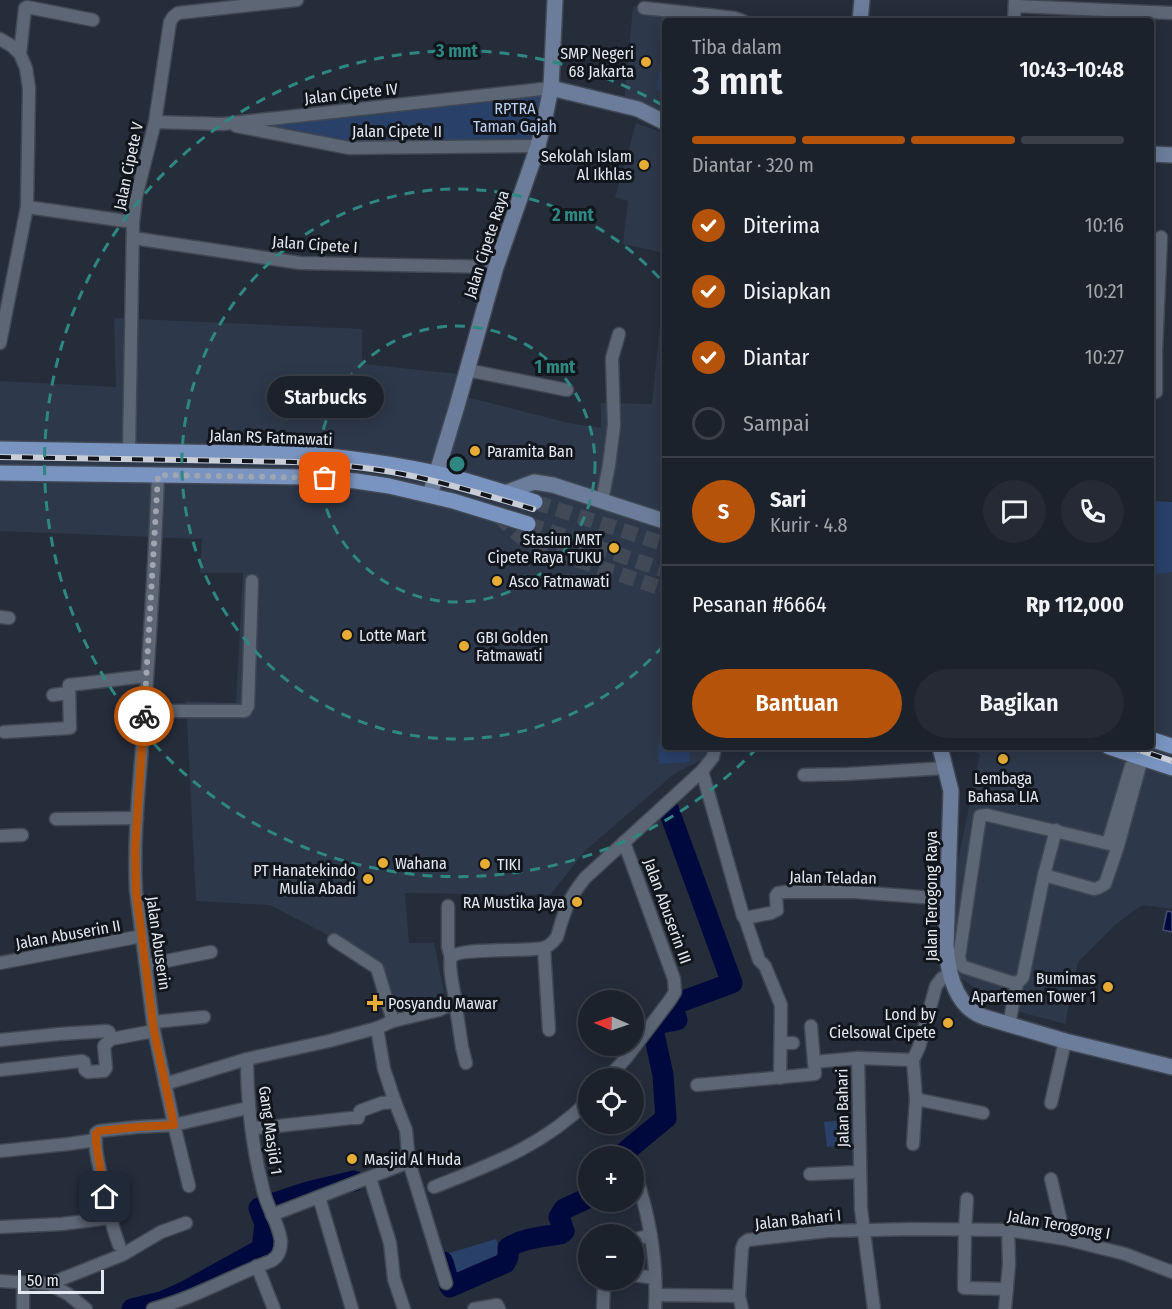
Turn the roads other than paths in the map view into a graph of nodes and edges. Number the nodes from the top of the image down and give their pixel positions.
1 (297, 0) edge
2 (555, 0) edge
3 (862, 0) edge
4 (1015, 3) edge
5 (644, 8) dead end
6 (1172, 13) edge
7 (735, 18) edge
8 (860, 18) edge
9 (1014, 18) edge
10 (93, 20) dead end
11 (0, 39) edge
12 (20, 54) junction
13 (551, 88) junction
14 (662, 121) edge
15 (155, 122) junction
16 (223, 124) junction
17 (538, 146) junction
18 (1154, 154) edge
19 (1172, 155) edge
20 (27, 207) junction
21 (133, 222) junction
22 (1161, 237) dead end
23 (133, 238) junction
24 (495, 267) junction
25 (1154, 299) edge
26 (1172, 300) edge
27 (4, 307) edge
28 (619, 334) dead end
29 (0, 343) edge
30 (467, 370) junction
31 (567, 390) dead end
32 (1156, 392) dead end
33 (0, 449) edge
34 (129, 451) junction
35 (0, 473) edge
36 (435, 473) junction
37 (158, 475) junction
38 (505, 493) junction
39 (429, 495) junction
40 (602, 501) junction
41 (535, 502) tunnel mouth
42 (662, 520) edge
43 (528, 524) tunnel mouth
44 (252, 581) dead end
45 (147, 676) junction
46 (68, 693) junction
47 (53, 695) dead end
48 (145, 711) junction
49 (4, 732) dead end
50 (1154, 740) edge
51 (1172, 746) edge
52 (714, 750) edge
53 (941, 750) edge
54 (1118, 750) edge
55 (1138, 757) junction
56 (945, 768) junction
57 (1172, 768) edge
58 (702, 771) junction
59 (804, 775) dead end
60 (137, 818) junction
61 (56, 819) dead end
62 (1056, 830) junction
63 (0, 836) edge
64 (22, 836) dead end
65 (624, 842) junction
66 (1113, 845) junction
67 (1044, 875) junction
68 (948, 899) junction
69 (448, 906) dead end
70 (745, 918) junction
71 (142, 936) junction
72 (334, 940) dead end
73 (544, 948) junction
74 (211, 952) dead end
75 (451, 958) junction
76 (0, 963) edge
77 (146, 965) junction
78 (950, 975) junction
79 (1013, 983) junction
80 (453, 1003) junction
81 (204, 1017) dead end
82 (393, 1022) junction
83 (1005, 1023) junction
84 (811, 1026) dead end
85 (154, 1027) junction
86 (377, 1028) junction
87 (549, 1030) dead end
88 (111, 1039) junction
89 (0, 1040) edge
90 (1065, 1041) junction
91 (858, 1058) junction
92 (247, 1059) junction
93 (913, 1060) junction
94 (814, 1062) junction
95 (466, 1063) dead end
96 (1172, 1067) edge
97 (617, 1068) edge
98 (0, 1070) edge
99 (780, 1078) junction
100 (165, 1084) junction
101 (697, 1085) dead end
102 (916, 1099) junction
103 (395, 1102) junction
104 (1051, 1103) dead end
105 (243, 1109) dead end
106 (578, 1110) edge
107 (983, 1113) dead end
108 (174, 1125) junction
109 (252, 1128) junction
110 (96, 1140) junction
111 (913, 1144) dead end
112 (0, 1151) edge
113 (409, 1159) junction
114 (860, 1172) junction
115 (810, 1174) dead end
116 (370, 1178) junction
117 (1051, 1179) dead end
118 (189, 1186) dead end
119 (435, 1186) dead end
120 (319, 1197) junction
121 (967, 1199) dead end
122 (644, 1205) edge
123 (271, 1210) junction
124 (109, 1218) junction
125 (186, 1223) dead end
126 (0, 1227) edge
127 (864, 1229) junction
128 (965, 1230) junction
129 (1008, 1230) junction
130 (651, 1235) junction
131 (644, 1237) edge
132 (1065, 1239) junction
133 (119, 1245) dead end
134 (257, 1266) junction
135 (1172, 1272) edge
136 (644, 1276) edge
137 (655, 1278) junction
138 (0, 1281) edge
139 (23, 1283) junction
140 (446, 1283) dead end
141 (50, 1284) junction
142 (1007, 1289) junction
143 (604, 1290) edge
144 (656, 1295) junction
145 (739, 1296) junction
146 (23, 1309) edge
147 (86, 1309) edge
148 (153, 1309) edge
149 (274, 1309) edge
150 (352, 1309) edge
151 (404, 1309) edge
152 (474, 1309) edge
153 (499, 1309) edge
154 (603, 1309) edge
155 (655, 1309) edge
156 (742, 1309) edge
157 (874, 1309) edge
158 (1005, 1309) edge

1 - 15 street, Jalan Cipete V
2 - 13 street, Jalan Cipete Raya
3 - 8 street
4 - 6 street
4 - 9 street
5 - 7 street
10 - 12 street
11 - 12 street
12 - 20 street
13 - 14 street
13 - 16 street, Jalan Cipete IV
13 - 17 street, Jalan Cipete Raya
15 - 16 street, Jalan Cipete IV
15 - 21 street, Jalan Cipete V
16 - 17 street, Jalan Cipete II
17 - 24 street, Jalan Cipete Raya
18 - 19 street
20 - 21 street
20 - 27 street
21 - 23 street, Jalan Cipete V
22 - 25 street
23 - 24 street, Jalan Cipete I
23 - 34 street, Jalan Cipete V
24 - 30 street, Jalan Cipete Raya
25 - 26 street
25 - 32 street
27 - 29 street
28 - 40 street
30 - 31 street
30 - 36 street, Jalan Cipete Raya
33 - 34 main road, Jalan RS Fatmawati
34 - 36 main road, Jalan RS Fatmawati
35 - 37 main road
36 - 38 main road, Jalan RS Fatmawati
36 - 39 street, Jalan Cipete Raya
37 - 39 main road
37 - 45 street, Jalan Abuserin
38 - 40 street
38 - 41 main road, Jalan RS Fatmawati
39 - 43 main road
40 - 42 street
44 - 48 street
45 - 46 street
45 - 48 street, Jalan Abuserin
46 - 47 street
46 - 49 street
48 - 60 street, Jalan Abuserin
50 - 51 main road
52 - 58 street
53 - 56 street, Jalan Terogong Raya
54 - 55 main road
55 - 57 main road
55 - 66 street
56 - 59 street
56 - 68 street, Jalan Terogong Raya
58 - 65 street
58 - 70 street
60 - 61 street
60 - 71 street, Jalan Abuserin
62 - 66 street
62 - 67 street
62 - 79 street
63 - 64 street
65 - 73 street
65 - 97 street, Jalan Abuserin III
66 - 67 street
67 - 79 street
68 - 70 street, Jalan Teladan
68 - 78 street, Jalan Terogong Raya
69 - 75 street
70 - 99 street
71 - 76 street, Jalan Abuserin II
71 - 77 street, Jalan Abuserin
72 - 82 street
73 - 75 street
73 - 87 street
74 - 77 street
75 - 80 street
77 - 85 street, Jalan Abuserin
78 - 83 street, Jalan Terogong Raya
78 - 93 street
79 - 83 street
80 - 82 street
80 - 95 street
81 - 85 street
82 - 86 street
83 - 90 street, Jalan Terogong Raya
84 - 94 street
85 - 88 street
85 - 100 street, Jalan Abuserin
86 - 92 street
86 - 103 street
88 - 89 street
88 - 98 street
90 - 96 street, Jalan Terogong Raya
90 - 104 street
91 - 93 street, Jalan Bahari
91 - 94 street
91 - 114 street, Jalan Bahari
92 - 100 street
92 - 109 street, Gang Masjid 1
93 - 102 street
94 - 99 street
99 - 101 street
100 - 108 street, Jalan Abuserin
102 - 107 street
102 - 111 street
103 - 109 street
103 - 113 street
105 - 108 street
106 - 119 street
108 - 110 street
108 - 118 street, Jalan Abuserin
109 - 123 street, Gang Masjid 1
110 - 112 street
110 - 124 street
113 - 116 street
113 - 140 street
114 - 115 street
114 - 127 street, Jalan Bahari
116 - 120 street
116 - 151 street
117 - 132 street
120 - 123 street
120 - 150 street
121 - 128 street
122 - 130 street
123 - 134 street, Gang Masjid 1
124 - 126 street
124 - 133 street
125 - 141 street
127 - 128 street, Jalan Terogong I
127 - 145 street, Jalan Bahari I
127 - 157 street, Jalan Bahari
128 - 129 street, Jalan Terogong I
128 - 142 street
129 - 132 street, Jalan Terogong I
129 - 142 street
130 - 131 street
130 - 137 street
132 - 135 street, Jalan Terogong I
134 - 148 street, Gang Masjid 1
134 - 149 street
136 - 137 street
137 - 144 street
138 - 139 street
139 - 141 street
139 - 146 street
141 - 147 street
142 - 158 street
143 - 154 street
144 - 145 street
144 - 155 street
145 - 156 street, Jalan Bahari I
152 - 153 street

